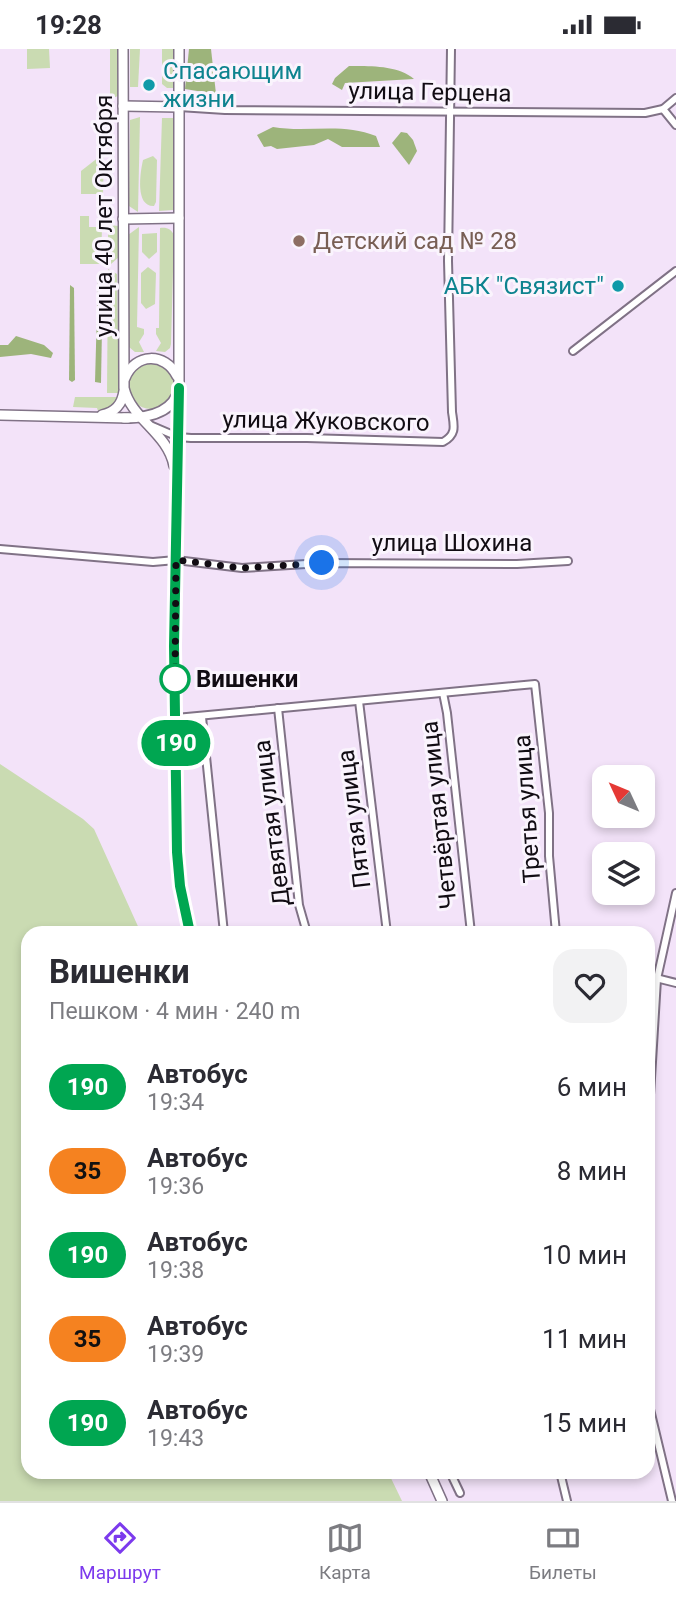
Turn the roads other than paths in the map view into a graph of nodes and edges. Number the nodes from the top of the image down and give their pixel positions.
1 (123, 49) edge
2 (179, 49) edge
3 (451, 49) edge
4 (676, 98) edge
5 (123, 106) junction
6 (180, 107) junction
7 (663, 109) junction
8 (451, 111) junction
9 (676, 125) edge
10 (179, 218) junction
11 (122, 219) junction
12 (676, 271) edge
13 (573, 351) dead end
14 (124, 386) junction
15 (179, 386) junction
16 (130, 403) junction
17 (154, 413) junction
18 (0, 415) edge
19 (90, 417) junction
20 (144, 420) junction
21 (178, 437) junction
22 (176, 478) junction
23 (0, 549) edge
24 (176, 560) junction
25 (568, 561) dead end
26 (443, 693) junction
27 (359, 701) junction
28 (278, 708) junction
29 (202, 717) junction
30 (176, 718) junction
31 (676, 893) edge
32 (189, 926) edge
33 (223, 926) edge
34 (305, 926) edge
35 (386, 926) edge
36 (470, 926) edge
37 (555, 926) edge
38 (657, 979) junction
39 (676, 982) edge
40 (655, 1012) edge
41 (655, 1430) edge
42 (432, 1479) edge
43 (453, 1479) edge
44 (562, 1479) edge
45 (460, 1493) dead end
46 (442, 1501) edge
47 (567, 1501) edge
48 (672, 1501) edge

1 - 5 main road, улица 40 лет Октября
2 - 6 main road
3 - 8 street, улица Жуковского
4 - 7 street
5 - 6 main road
5 - 11 main road, улица 40 лет Октября
6 - 8 street, улица Герцена
6 - 10 main road
7 - 8 street, улица Герцена
7 - 9 street
8 - 21 street, улица Жуковского
10 - 11 main road
10 - 15 main road
11 - 14 main road, улица 40 лет Октября
12 - 13 street
14 - 15 main road, улица 40 лет Октября
14 - 16 main road, улица 40 лет Октября
14 - 19 main road
15 - 17 main road
15 - 21 main road
16 - 17 main road
16 - 20 main road, улица 40 лет Октября
17 - 20 main road
18 - 19 main road
19 - 20 main road
20 - 21 street, улица Жуковского
20 - 22 main road, улица 40 лет Октября
21 - 22 main road
22 - 24 main road
23 - 24 street, улица Шохина
24 - 25 street, улица Шохина
24 - 30 main road
26 - 27 street
26 - 36 street, Четвёртая улица
26 - 37 street, Третья улица
27 - 28 street
27 - 35 street, Пятая улица
28 - 29 street
28 - 34 street, Девятая улица
29 - 30 street
29 - 33 street
30 - 32 main road
31 - 38 street
38 - 39 street
38 - 40 street
41 - 48 street
42 - 46 main road
43 - 45 street
44 - 47 street

